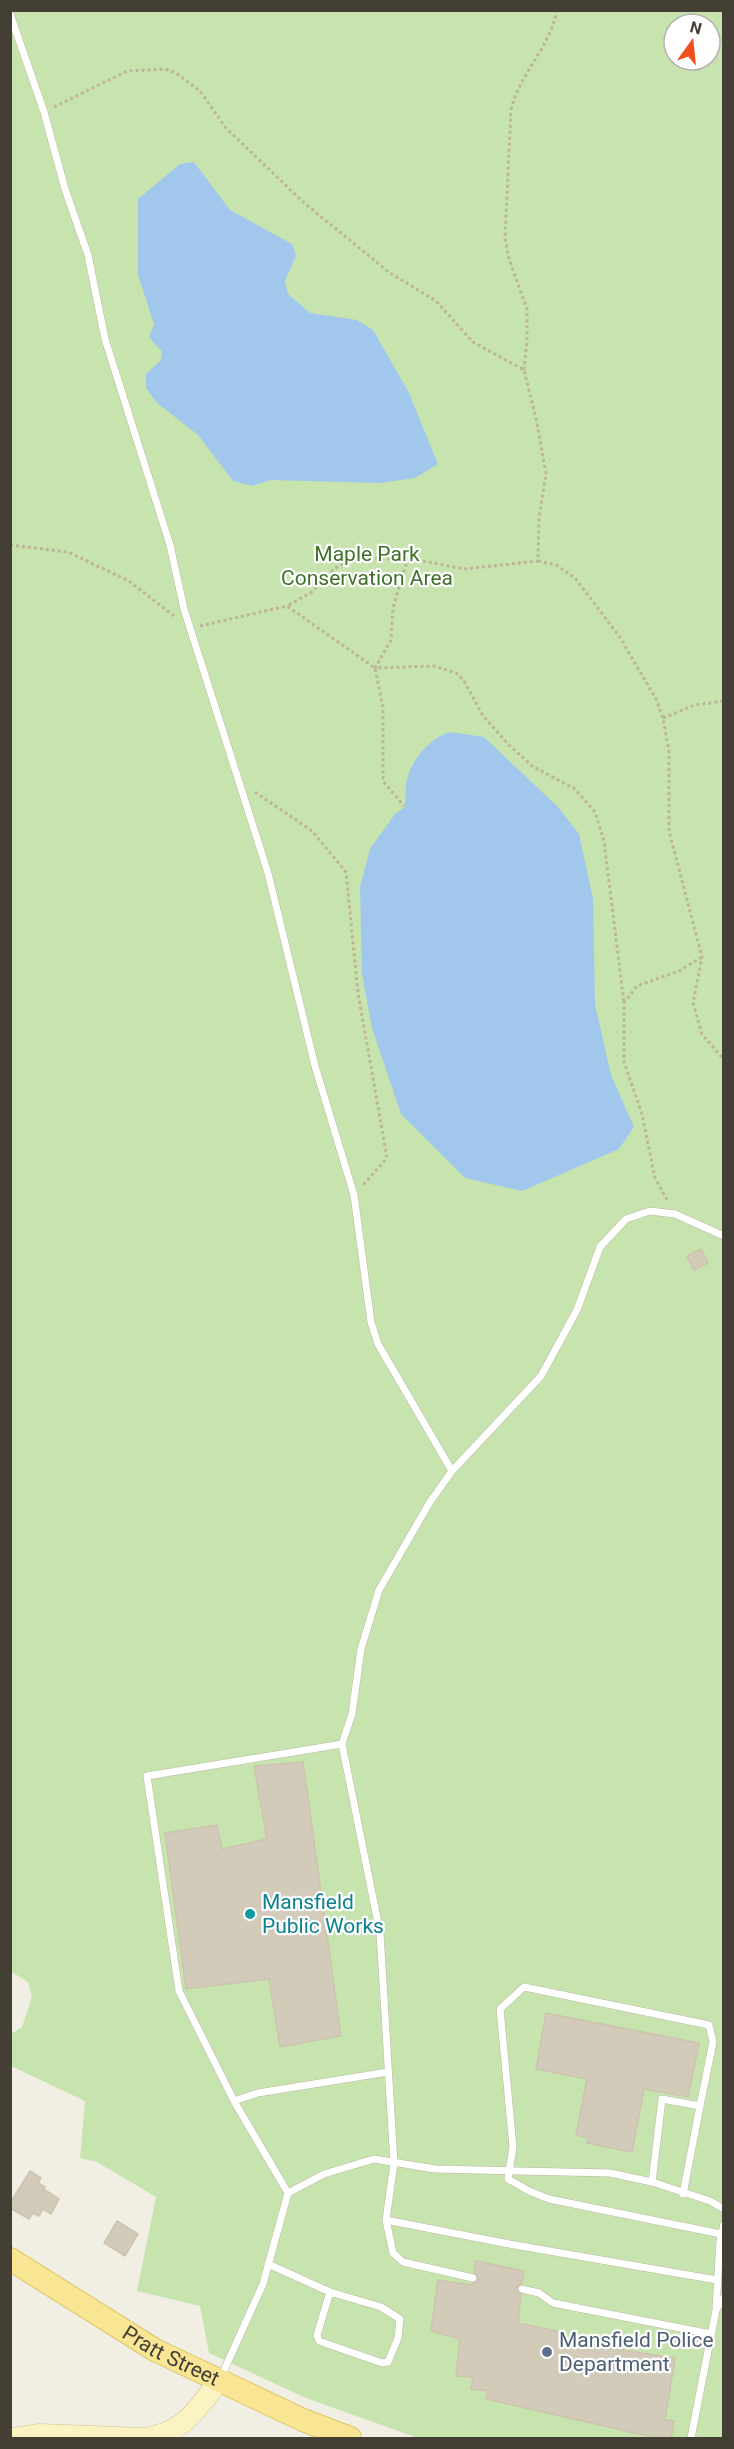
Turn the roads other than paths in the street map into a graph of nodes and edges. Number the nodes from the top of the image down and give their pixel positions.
1 (10, 14) edge
2 (723, 1236) edge
3 (452, 1471) junction
4 (342, 1744) junction
5 (388, 2072) junction
6 (234, 2101) junction
7 (700, 2106) junction
8 (394, 2163) junction
9 (508, 2170) junction
10 (652, 2182) junction
11 (288, 2193) junction
12 (683, 2194) junction
13 (723, 2209) edge
14 (387, 2220) junction
15 (723, 2224) edge
16 (721, 2234) junction
17 (10, 2259) edge
18 (268, 2264) junction
19 (473, 2278) dead end
20 (717, 2280) junction
21 (522, 2289) dead end
22 (330, 2292) junction
23 (723, 2297) edge
24 (716, 2310) junction
25 (711, 2334) junction
26 (219, 2381) junction
27 (344, 2437) edge
28 (14, 2439) edge
29 (691, 2439) edge

1 - 3 lane
2 - 3 lane
3 - 4 lane
4 - 5 lane
4 - 6 lane
5 - 6 lane
5 - 8 lane
6 - 11 lane
7 - 9 lane
7 - 10 lane
7 - 12 lane
8 - 9 lane
8 - 11 lane
8 - 14 lane
9 - 10 lane
9 - 16 lane
10 - 12 lane
11 - 18 lane
12 - 13 lane
14 - 19 lane
14 - 20 lane
15 - 16 lane
16 - 20 lane
17 - 26 main road, Pratt Street
18 - 22 lane
18 - 26 lane
20 - 24 lane
21 - 25 lane
22 - 22 lane
23 - 24 lane
24 - 25 lane
25 - 29 lane
26 - 27 main road, Pratt Street
26 - 28 main road

